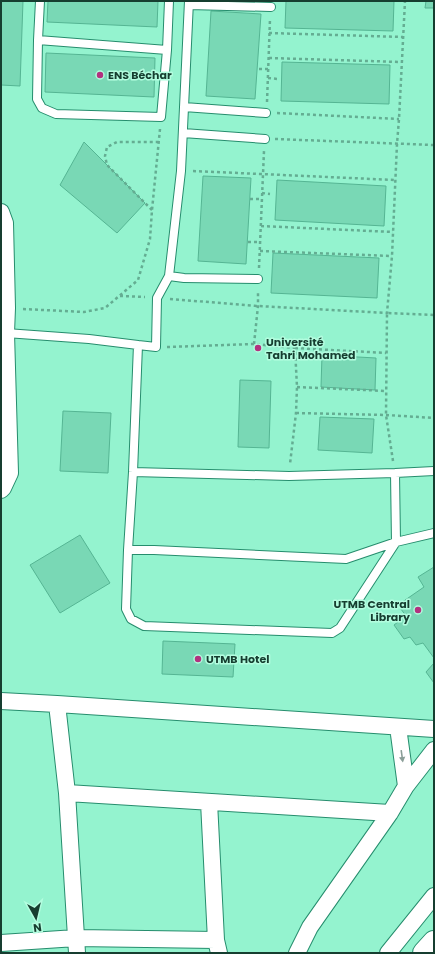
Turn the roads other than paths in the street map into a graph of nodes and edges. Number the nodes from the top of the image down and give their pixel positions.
1 (40, 1) edge
2 (169, 1) edge
3 (189, 3) edge
4 (271, 8) dead end
5 (38, 40) junction
6 (167, 50) junction
7 (184, 107) junction
8 (270, 113) road end
9 (183, 133) junction
10 (265, 139) road end
11 (1, 212) edge
12 (169, 276) junction
13 (258, 279) dead end
14 (4, 332) edge
15 (138, 345) junction
16 (434, 471) edge
17 (133, 472) junction
18 (394, 473) junction
19 (1, 490) edge
20 (434, 533) edge
21 (396, 542) junction
22 (128, 550) junction
23 (1, 702) edge
24 (57, 704) junction
25 (398, 727) junction
26 (434, 729) edge
27 (434, 750) edge
28 (406, 786) junction
29 (67, 793) junction
30 (209, 802) junction
31 (390, 813) junction
32 (434, 896) edge
33 (434, 942) edge
34 (1, 943) edge
35 (76, 946) edge
36 (218, 947) edge
37 (296, 953) edge
38 (388, 953) edge
39 (424, 953) edge

1 - 5 lane
2 - 6 lane
3 - 4 lane
3 - 7 lane
5 - 6 lane
5 - 6 lane
7 - 8 lane
7 - 9 lane
9 - 10 lane
9 - 12 lane
11 - 14 street
12 - 13 lane
12 - 15 lane
14 - 15 lane
14 - 19 street
15 - 17 lane
16 - 18 lane
17 - 18 lane
17 - 22 lane
18 - 21 lane
20 - 21 lane
21 - 22 lane
21 - 22 lane
23 - 24 street
24 - 25 street
24 - 29 street
25 - 26 street
25 -> 28 street
27 - 28 street
28 - 31 street
29 - 30 street
29 - 35 street
30 - 31 street
30 - 36 street
31 - 37 street
32 - 38 street
33 - 39 main road
34 - 35 street
35 - 36 street

